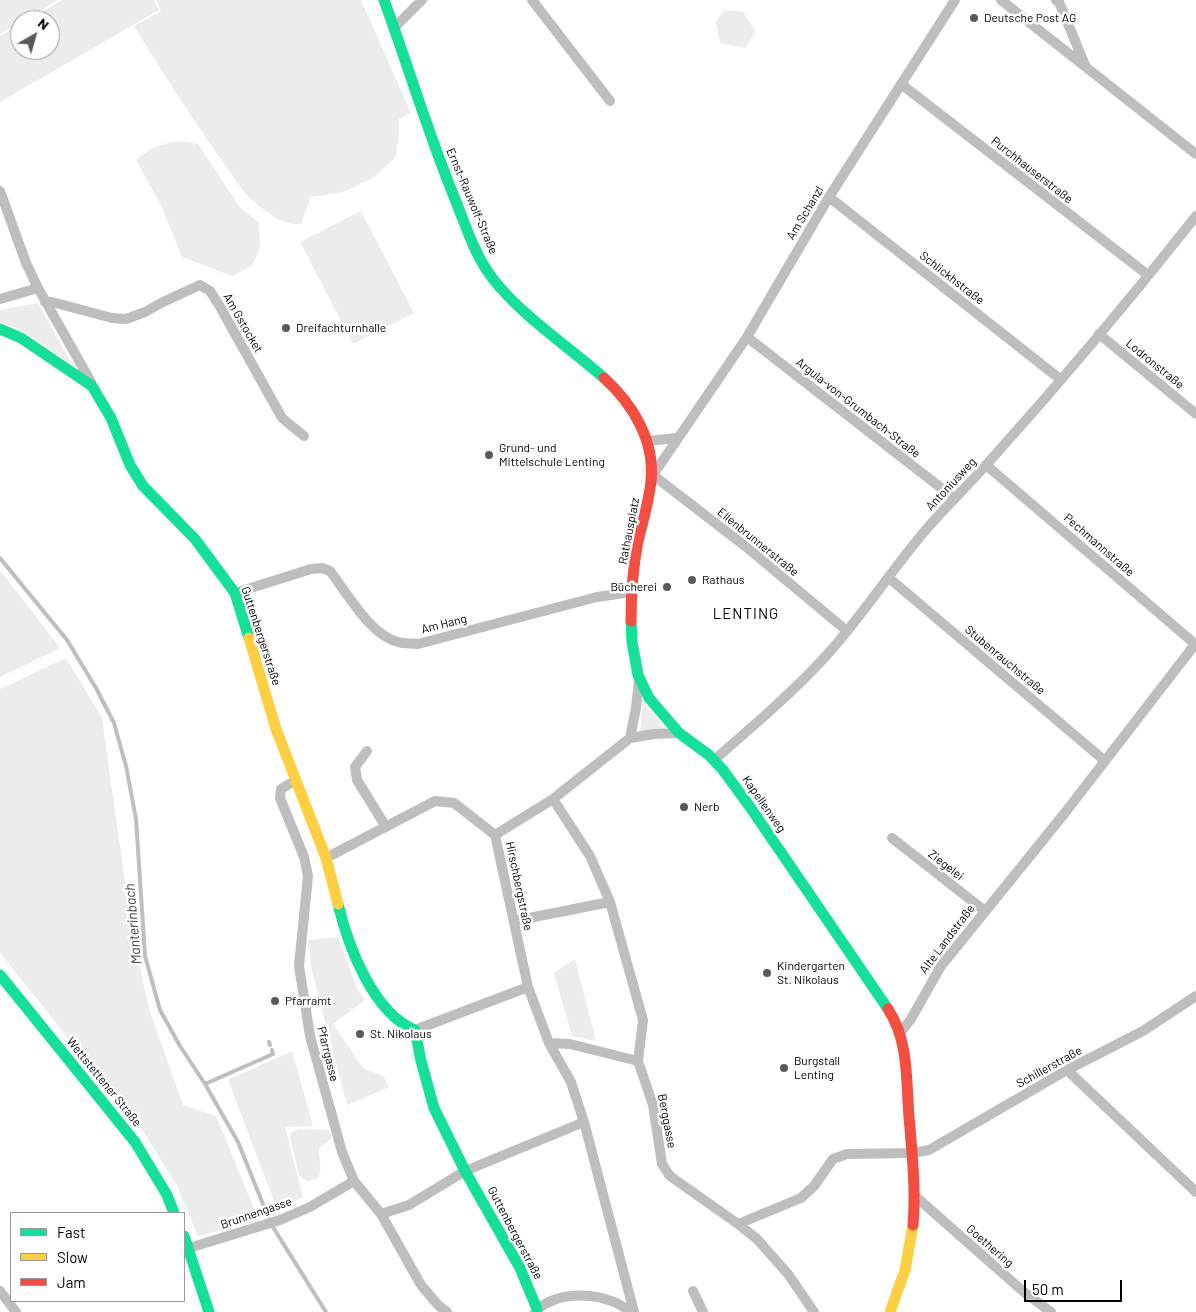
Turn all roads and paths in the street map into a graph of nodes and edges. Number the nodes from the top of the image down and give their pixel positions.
1 (384, 0) edge
2 (422, 0) edge
3 (532, 0) edge
4 (955, 0) edge
5 (1001, 0) edge
6 (1056, 0) edge
7 (394, 28) junction
8 (1085, 66) junction
9 (901, 84) junction
10 (610, 101) dead end
11 (1196, 154) edge
12 (0, 191) edge
13 (829, 197) junction
14 (1196, 216) edge
15 (1148, 276) junction
16 (38, 288) junction
17 (0, 299) edge
18 (45, 302) junction
19 (0, 329) edge
20 (1099, 334) junction
21 (747, 337) junction
22 (1060, 379) junction
23 (92, 386) junction
24 (1196, 414) edge
25 (304, 436) dead end
26 (677, 438) junction
27 (648, 441) junction
28 (986, 465) junction
29 (653, 474) junction
30 (954, 498) junction
31 (889, 578) junction
32 (631, 592) junction
33 (235, 593) junction
34 (847, 631) junction
35 (1196, 644) edge
36 (639, 679) junction
37 (679, 733) junction
38 (630, 738) junction
39 (367, 751) dead end
40 (714, 760) junction
41 (1105, 761) junction
42 (296, 780) junction
43 (553, 799) junction
44 (386, 827) junction
45 (495, 835) junction
46 (892, 838) dead end
47 (326, 858) junction
48 (610, 902) junction
49 (985, 911) junction
50 (514, 921) junction
51 (0, 975) edge
52 (528, 987) junction
53 (1196, 996) edge
54 (416, 1030) junction
55 (900, 1032) junction
56 (550, 1043) junction
57 (638, 1061) junction
58 (1067, 1070) junction
59 (584, 1122) junction
60 (912, 1153) junction
61 (465, 1171) junction
62 (354, 1181) junction
63 (1196, 1192) edge
64 (915, 1196) junction
65 (174, 1212) edge
66 (381, 1214) junction
67 (738, 1224) junction
68 (185, 1238) edge
69 (189, 1248) junction
70 (0, 1291) edge
71 (693, 1291) dead end
72 (536, 1311) edge
73 (16, 1312) edge
74 (209, 1312) edge
75 (447, 1312) edge
76 (632, 1312) edge
77 (703, 1312) edge
78 (814, 1312) edge
79 (890, 1312) edge
80 (1051, 1312) edge

1 - 7 street, Ernst-Rauwolf-Straße
2 - 7 street
3 - 10 street
4 - 9 street, Am Schanzl
5 - 8 street
6 - 8 street
7 - 27 street, Ernst-Rauwolf-Straße
8 - 11 street
9 - 13 street, Am Schanzl
9 - 15 street, Purchhauserstraße
12 - 16 street
13 - 21 street, Am Schanzl
13 - 22 street, Schlickhstraße
14 - 15 street, Antoniusweg
15 - 20 street, Antoniusweg
16 - 17 street
16 - 18 street
18 - 23 street
18 - 25 street, Am Gstocket
19 - 23 street, Guttenbergerstraße
20 - 22 street, Antoniusweg
20 - 24 street, Lodronstraße
21 - 26 street, Am Schanzl
21 - 30 street, Argula-von-Grumbach-Straße
22 - 28 street, Antoniusweg
23 - 33 street, Guttenbergerstraße
26 - 27 street
26 - 29 street, Am Schanzl
27 - 29 street, Ernst-Rauwolf-Straße
28 - 30 street, Antoniusweg
28 - 35 street, Pechmannstraße
29 - 32 street, Rathausplatz
29 - 34 street, Ellenbrunnerstraße
30 - 31 street, Antoniusweg
31 - 34 street, Antoniusweg
31 - 41 street, Stubenrauchstraße
32 - 33 street, Am Hang
32 - 36 street, Kapellenweg
33 - 42 street, Guttenbergerstraße
34 - 40 street, Antoniusweg
35 - 41 street, Alte Landstraße
36 - 37 street, Kapellenweg
36 - 38 street
37 - 38 street, Hirschbergstraße
37 - 40 street, Kapellenweg
38 - 43 street, Hirschbergstraße
39 - 44 street
40 - 55 street, Kapellenweg
41 - 49 street, Alte Landstraße
42 - 47 street, Guttenbergerstraße
42 - 62 street, Pfarrgasse
43 - 45 street, Hirschbergstraße
43 - 48 street, Berggasse
44 - 45 street
44 - 47 street
45 - 50 street, Hirschbergstraße
46 - 49 street, Ziegelei
47 - 54 street, Guttenbergerstraße
48 - 50 street
48 - 57 street, Berggasse
49 - 55 street, Alte Landstraße
50 - 52 street, Hirschbergstraße
51 - 65 street, Wettstettener Straße
52 - 54 street
52 - 56 street, Hirschbergstraße
53 - 58 street, Schillerstraße
54 - 61 street, Guttenbergerstraße
55 - 60 street
56 - 57 street
56 - 59 street, Hirschbergstraße
57 - 67 street, Berggasse
58 - 60 street, Schillerstraße
58 - 63 street
59 - 61 street
59 - 76 street, Hirschbergstraße
60 - 64 street
60 - 67 street
61 - 66 street
61 - 72 street, Guttenbergerstraße
62 - 66 street, Pfarrgasse
62 - 69 street, Brunnengasse
64 - 79 street
64 - 80 street, Goethering
66 - 75 street, Pfarrgasse
67 - 78 street, Berggasse
68 - 69 street
69 - 74 street
70 - 73 street
71 - 77 street
72 - 76 street

